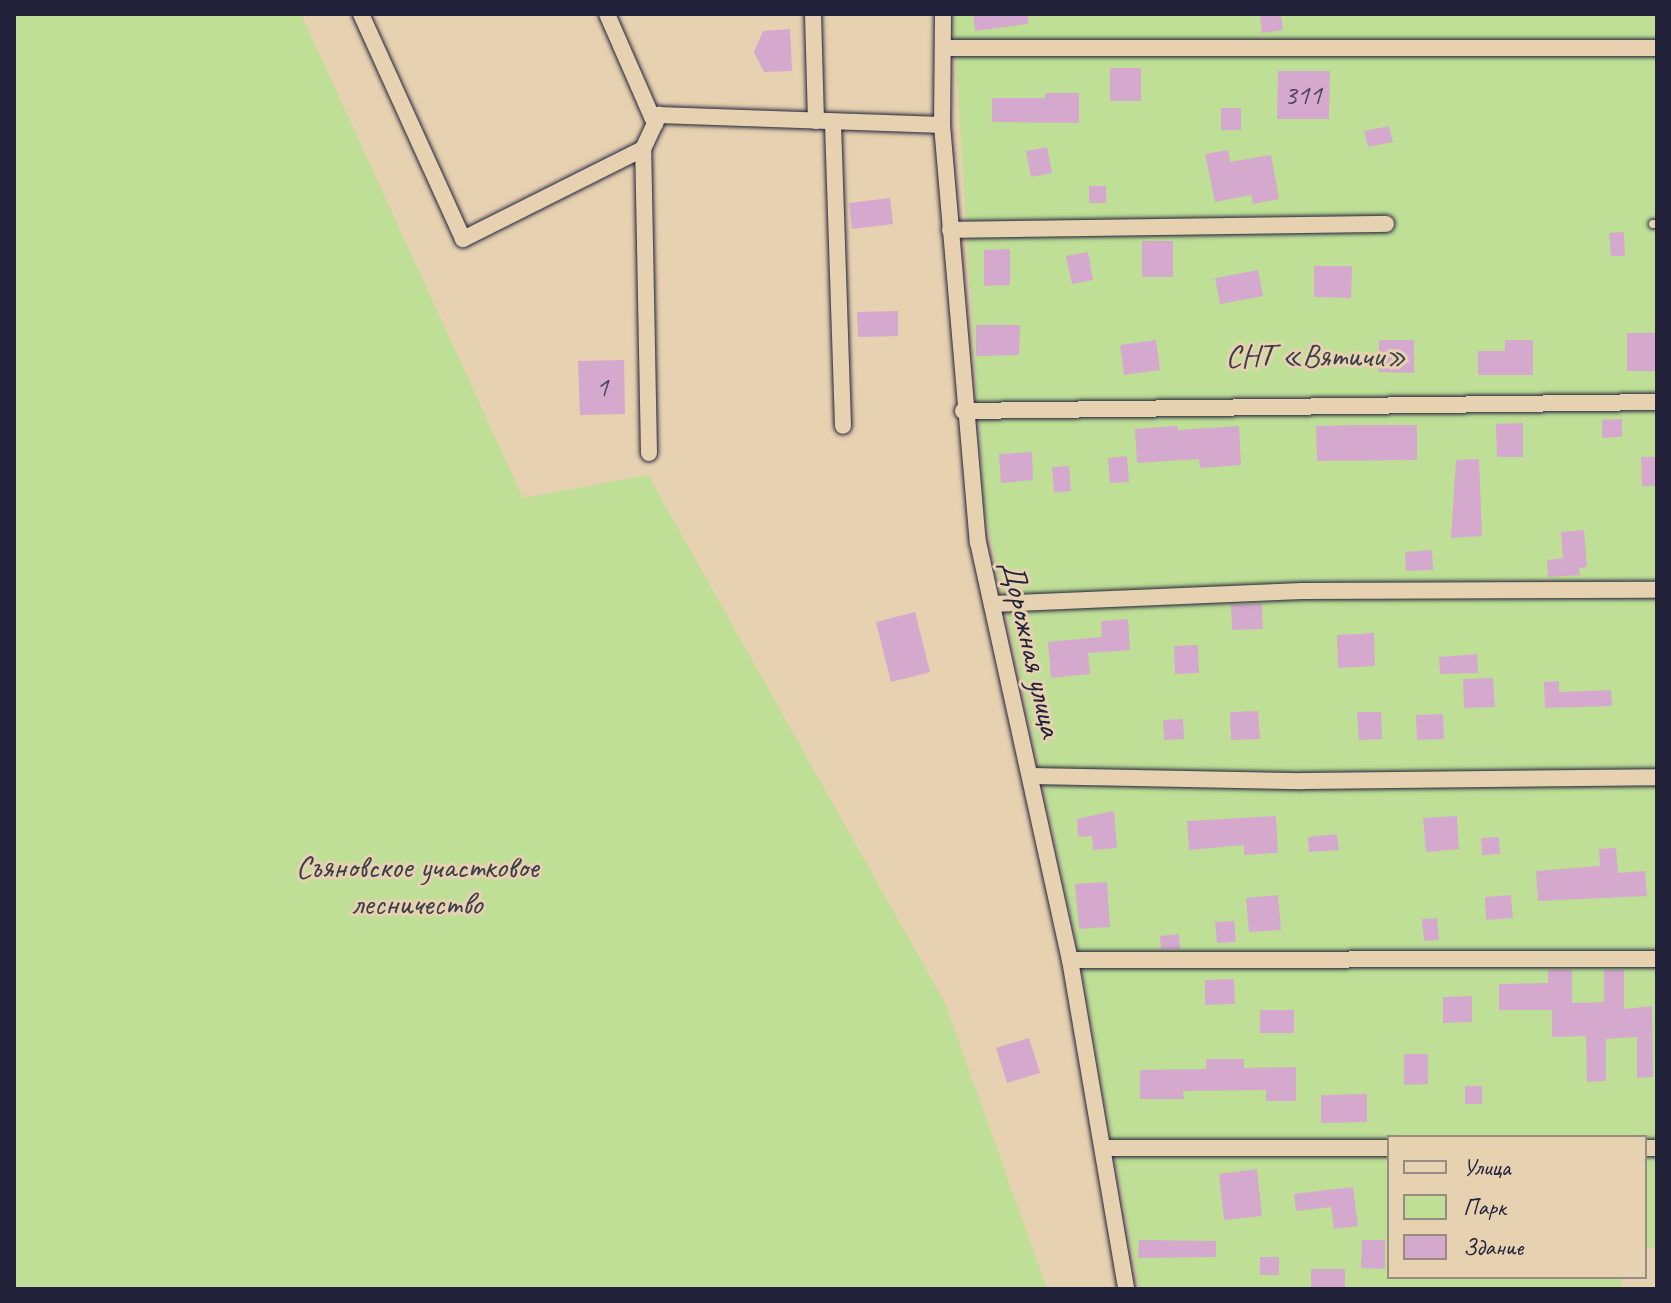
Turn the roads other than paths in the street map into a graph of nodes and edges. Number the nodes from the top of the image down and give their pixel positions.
1 (361, 14) edge
2 (607, 14) edge
3 (813, 14) edge
4 (943, 14) edge
5 (943, 48) junction
6 (1657, 48) edge
7 (825, 122) junction
8 (655, 124) junction
9 (942, 125) junction
10 (643, 149) junction
11 (1386, 224) dead end
12 (950, 230) junction
13 (1657, 402) edge
14 (963, 411) junction
15 (843, 426) dead end
16 (649, 453) dead end
17 (1657, 590) edge
18 (992, 604) junction
19 (1031, 776) junction
20 (1657, 777) edge
21 (1657, 959) edge
22 (1070, 960) junction
23 (1103, 1148) junction
24 (1387, 1148) edge
25 (1126, 1289) edge

1 - 10 street
2 - 8 street
3 - 7 street
4 - 5 street, Дорожная улица
5 - 6 street
5 - 9 street, Дорожная улица
7 - 8 street
7 - 9 street
7 - 15 street
8 - 10 street
9 - 12 street, Дорожная улица
10 - 16 street
11 - 12 street
12 - 14 street, Дорожная улица
13 - 14 street
14 - 18 street, Дорожная улица
17 - 18 street
18 - 19 street, Дорожная улица
19 - 20 street
19 - 22 street, Дорожная улица
21 - 22 street
22 - 23 street, Дорожная улица
23 - 24 street
23 - 25 street, Дорожная улица

